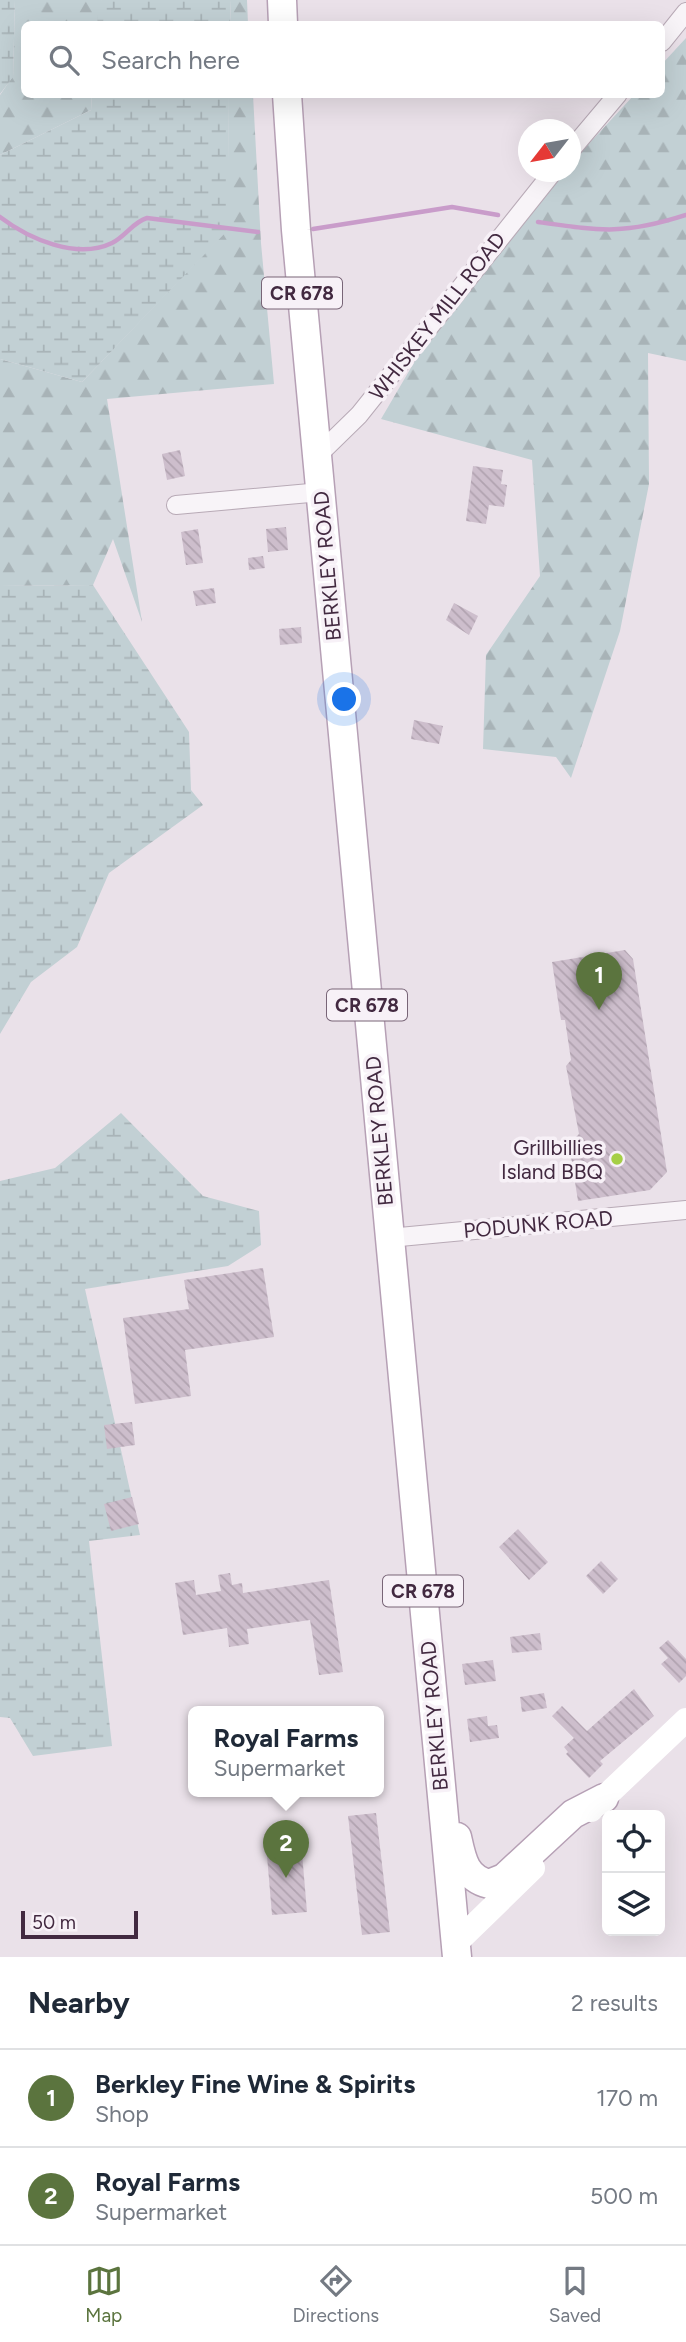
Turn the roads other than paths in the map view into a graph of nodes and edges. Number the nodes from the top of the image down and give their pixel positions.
1 (282, 0) edge
2 (686, 12) edge
3 (283, 21) edge
4 (665, 38) edge
5 (287, 98) edge
6 (615, 98) edge
7 (581, 138) edge
8 (545, 182) edge
9 (317, 456) junction
10 (321, 492) junction
11 (176, 505) dead end
12 (686, 1210) edge
13 (390, 1238) junction
14 (686, 1720) edge
15 (436, 1737) junction
16 (604, 1798) junction
17 (451, 1952) edge

1 - 3 main road
2 - 4 street
5 - 9 main road, BERKLEY ROAD / CR 678
6 - 7 street
8 - 9 street, WHISKEY MILL ROAD
9 - 10 main road, BERKLEY ROAD / CR 678
10 - 11 street
10 - 13 main road, BERKLEY ROAD / CR 678
12 - 13 street, PODUNK ROAD
13 - 15 main road, BERKLEY ROAD / CR 678
14 - 16 main road
15 - 16 main road
15 - 17 main road, BERKLEY ROAD / CR 678
16 - 17 main road

